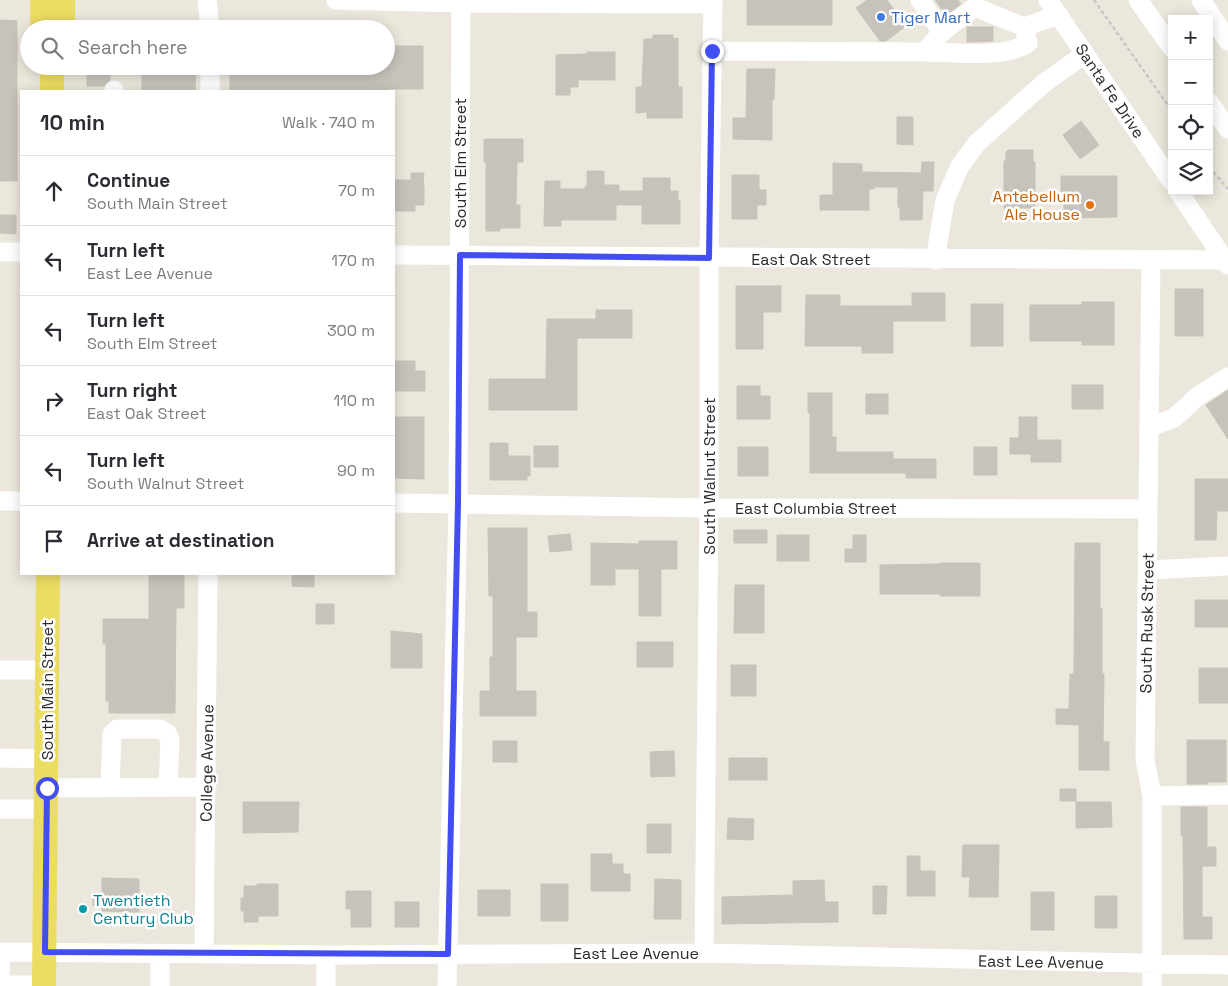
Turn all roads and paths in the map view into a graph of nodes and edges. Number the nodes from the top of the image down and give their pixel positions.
1 (42, 0) edge
2 (63, 0) edge
3 (207, 0) edge
4 (336, 0) edge
5 (920, 0) edge
6 (1048, 0) edge
7 (1094, 0) edge
8 (1138, 0) edge
9 (1201, 0) edge
10 (461, 2) edge
11 (712, 2) edge
12 (973, 4) edge
13 (1060, 15) junction
14 (42, 20) edge
15 (63, 20) edge
16 (209, 20) edge
17 (1024, 27) junction
18 (942, 32) junction
19 (1228, 41) edge
20 (1168, 42) edge
21 (712, 51) junction
22 (926, 52) junction
23 (1084, 54) junction
24 (52, 75) edge
25 (210, 75) edge
26 (52, 90) edge
27 (210, 90) edge
28 (1168, 105) edge
29 (1211, 105) edge
30 (1228, 129) edge
31 (1213, 172) edge
32 (1168, 176) edge
33 (1228, 189) edge
34 (1181, 195) edge
35 (0, 252) edge
36 (20, 252) edge
37 (395, 255) edge
38 (460, 255) junction
39 (709, 258) junction
40 (935, 260) junction
41 (1151, 260) junction
42 (1227, 262) edge
43 (1228, 377) edge
44 (1150, 427) junction
45 (0, 501) edge
46 (20, 501) edge
47 (395, 503) edge
48 (458, 503) junction
49 (710, 508) junction
50 (1148, 509) junction
51 (1228, 566) edge
52 (1148, 570) junction
53 (48, 575) edge
54 (208, 575) edge
55 (0, 670) edge
56 (47, 670) junction
57 (0, 758) edge
58 (47, 758) junction
59 (110, 787) junction
60 (168, 787) junction
61 (206, 787) junction
62 (1228, 795) edge
63 (1152, 796) junction
64 (47, 798) junction
65 (0, 809) edge
66 (1, 952) edge
67 (45, 952) junction
68 (160, 953) junction
69 (204, 953) junction
70 (704, 953) junction
71 (326, 954) junction
72 (448, 954) junction
73 (1152, 964) junction
74 (1228, 965) edge
75 (0, 976) edge
76 (0, 985) edge
77 (44, 986) edge
78 (160, 986) edge
79 (326, 986) edge
80 (447, 986) edge
81 (1152, 986) edge

1 - 14 main road
2 - 15 main road
3 - 16 street
4 - 10 street
5 - 18 street
6 - 13 street, Santa Fe Drive
7 - 28 path
8 - 20 street
9 - 19 street
10 - 11 street
10 - 38 street, South Elm Street
11 - 21 street, South Walnut Street
12 - 17 street
12 - 18 street
13 - 17 street
13 - 23 street, Santa Fe Drive
17 - 22 street
18 - 22 street
21 - 22 street
21 - 39 street, South Walnut Street
23 - 32 street, Santa Fe Drive
23 - 40 street
24 - 26 main road
25 - 27 street
29 - 30 street
31 - 33 path
34 - 42 street
35 - 36 street
37 - 38 street, East Oak Street
38 - 39 street, East Oak Street
38 - 48 street, South Elm Street
39 - 40 street, East Oak Street
39 - 49 street, South Walnut Street
40 - 41 street, East Oak Street
41 - 42 street, East Oak Street
41 - 44 street, South Rusk Street
43 - 44 street
44 - 50 street, South Rusk Street
45 - 46 street
47 - 48 street, East Columbia Street
48 - 49 street, East Columbia Street
48 - 72 street, South Elm Street
49 - 50 street, East Columbia Street
49 - 70 street, South Walnut Street
50 - 52 street, South Rusk Street
51 - 52 street
52 - 63 street, South Rusk Street
53 - 56 main road, South Main Street
54 - 61 street, College Avenue
55 - 56 street
56 - 58 main road, South Main Street
57 - 58 street
58 - 64 main road, South Main Street
59 - 60 street
59 - 60 street
59 - 64 street
60 - 61 street
61 - 69 street, College Avenue
62 - 63 street
63 - 73 street, South Rusk Street
64 - 65 street
64 - 67 main road, South Main Street
66 - 67 street, East Lee Avenue
66 - 75 street
67 - 68 street, East Lee Avenue
67 - 77 main road, South Main Street
68 - 69 street, East Lee Avenue
68 - 78 street
69 - 71 street, East Lee Avenue
70 - 72 street, East Lee Avenue
70 - 73 street, East Lee Avenue
71 - 72 street, East Lee Avenue
71 - 79 street
72 - 80 street, South Elm Street
73 - 74 street, East Lee Avenue
73 - 81 street, South Rusk Street
76 - 77 street

